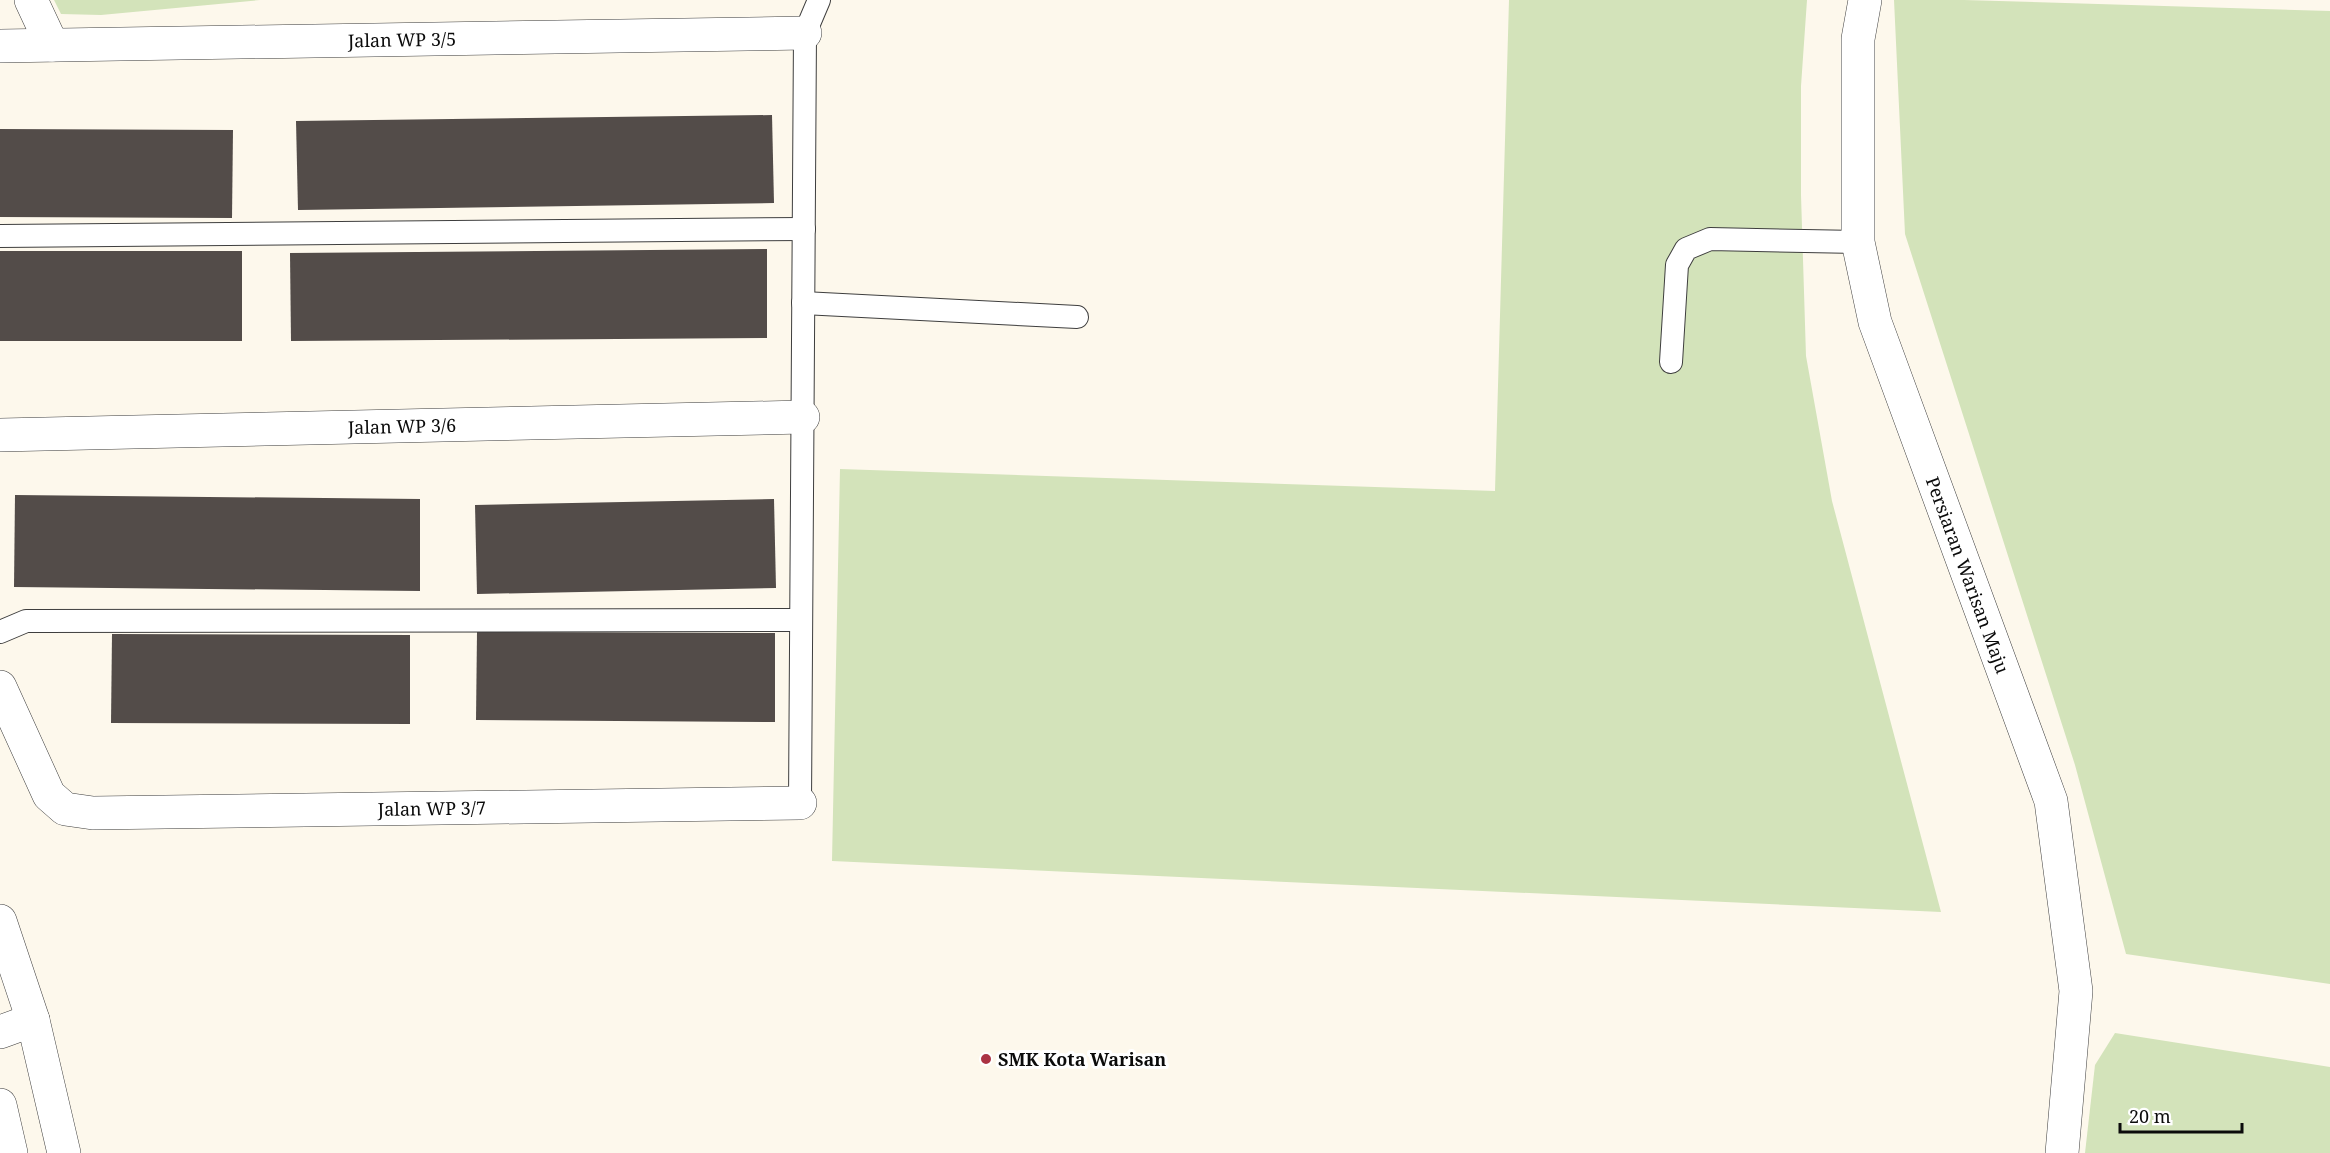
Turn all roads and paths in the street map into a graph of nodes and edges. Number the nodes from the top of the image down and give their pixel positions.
1 (31, 0) edge
2 (819, 0) edge
3 (1865, 0) edge
4 (805, 33) junction
5 (52, 45) junction
6 (0, 46) edge
7 (804, 230) junction
8 (0, 236) edge
9 (1858, 242) junction
10 (803, 303) junction
11 (1077, 317) dead end
12 (1671, 362) dead end
13 (802, 417) junction
14 (0, 435) edge
15 (801, 620) junction
16 (0, 633) edge
17 (0, 687) edge
18 (800, 803) joint
19 (0, 921) edge
20 (33, 1020) junction
21 (0, 1032) edge
22 (0, 1105) edge
23 (11, 1153) edge
24 (64, 1153) edge
25 (2062, 1153) edge

1 - 5 street
2 - 4 lane
3 - 9 street, Persiaran Warisan Maju
4 - 5 street, Jalan WP 3/5
4 - 7 lane
5 - 6 street, Jalan WP 3/5
7 - 8 lane
7 - 10 lane
9 - 12 lane
9 - 25 street, Persiaran Warisan Maju
10 - 11 lane
10 - 13 lane
13 - 14 street, Jalan WP 3/6
13 - 15 lane
15 - 16 lane
15 - 18 lane
17 - 18 street, Jalan WP 3/7
19 - 20 street
20 - 21 street
20 - 24 street
22 - 23 street

